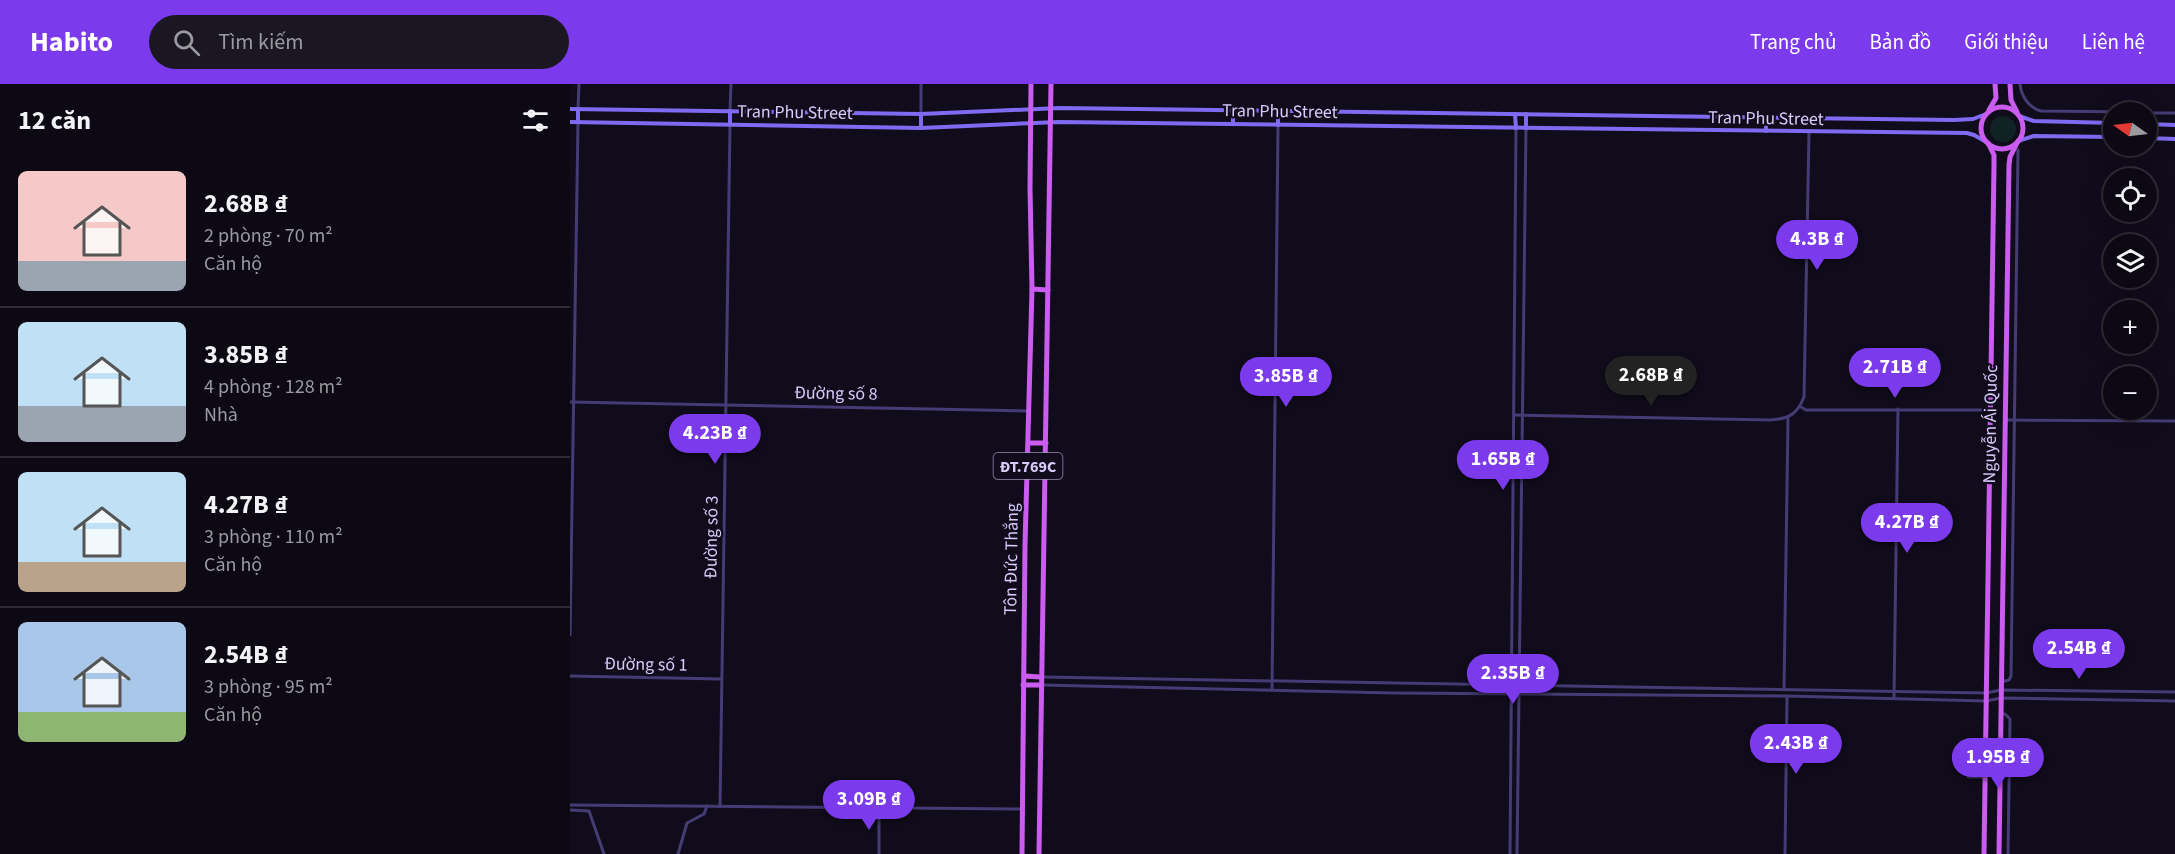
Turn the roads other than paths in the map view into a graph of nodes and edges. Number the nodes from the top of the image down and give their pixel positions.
1 (579, 84) edge
2 (731, 84) edge
3 (921, 84) edge
4 (1031, 84) edge
5 (1051, 84) edge
6 (1995, 84) edge
7 (2010, 84) edge
8 (2020, 84) edge
9 (570, 108) edge
10 (1051, 108) junction
11 (578, 109) junction
12 (1031, 109) junction
13 (1233, 110) junction
14 (730, 111) junction
15 (1278, 111) junction
16 (2103, 112) edge
17 (2157, 113) edge
18 (2175, 113) edge
19 (921, 114) junction
20 (1515, 114) junction
21 (1526, 114) junction
22 (1986, 114) junction
23 (2019, 116) junction
24 (1766, 118) junction
25 (570, 122) edge
26 (578, 122) junction
27 (1031, 122) junction
28 (1050, 122) junction
29 (2103, 123) edge
30 (730, 124) junction
31 (1233, 124) junction
32 (1278, 124) junction
33 (2157, 124) edge
34 (2175, 125) edge
35 (921, 128) junction
36 (1516, 128) junction
37 (1526, 128) junction
38 (1766, 131) junction
39 (1809, 132) junction
40 (2103, 137) edge
41 (2157, 138) edge
42 (2175, 139) edge
43 (2018, 141) junction
44 (1988, 143) junction
45 (2018, 150) dead end
46 (1516, 265) junction
47 (1524, 265) junction
48 (1032, 289) junction
49 (1048, 290) junction
50 (572, 402) edge
51 (726, 405) junction
52 (1801, 407) junction
53 (1898, 409) junction
54 (1991, 410) junction
55 (1029, 411) junction
56 (1514, 415) junction
57 (1522, 415) junction
58 (1788, 419) junction
59 (2005, 420) junction
60 (2014, 420) junction
61 (2175, 421) edge
62 (1029, 443) junction
63 (1046, 443) junction
64 (1512, 547) junction
65 (1521, 547) junction
66 (570, 635) edge
67 (570, 676) edge
68 (1024, 676) junction
69 (1041, 677) junction
70 (721, 679) junction
71 (1168, 680) junction
72 (1272, 682) junction
73 (2001, 682) junction
74 (1394, 683) junction
75 (1023, 685) junction
76 (1041, 686) junction
77 (1510, 686) junction
78 (1519, 686) junction
79 (1167, 688) junction
80 (1272, 690) junction
81 (1784, 690) junction
82 (2001, 690) junction
83 (1894, 692) junction
84 (2175, 692) edge
85 (1394, 693) junction
86 (1986, 693) junction
87 (1510, 695) junction
88 (1519, 695) junction
89 (1786, 696) junction
90 (1894, 698) junction
91 (2001, 698) junction
92 (2175, 700) edge
93 (1986, 701) junction
94 (2001, 714) junction
95 (1968, 777) dead end
96 (1985, 777) junction
97 (570, 805) edge
98 (707, 806) junction
99 (720, 807) junction
100 (879, 808) junction
101 (570, 810) edge
102 (1022, 810) junction
103 (604, 854) edge
104 (678, 854) edge
105 (879, 854) edge
106 (1022, 854) edge
107 (1039, 854) edge
108 (1510, 854) edge
109 (1517, 854) edge
110 (1785, 854) edge
111 (1984, 854) edge
112 (1999, 854) edge
113 (2008, 854) edge

1 - 11 street
2 - 14 street
3 - 19 street
4 - 12 main road, Tôn Đức Thắng / ĐT.769C
5 - 10 main road, Tôn Đức Thắng / ĐT.769C
6 - 22 main road
7 - 23 main road
8 - 16 street
9 - 11 main road, Tran Phu Street
10 - 12 main road, Tran Phu Street
10 - 13 main road, Tran Phu Street
10 - 28 main road, Tôn Đức Thắng / ĐT.769C
11 - 14 main road, Tran Phu Street
11 - 26 main road
12 - 19 main road, Tran Phu Street
12 - 27 main road, Tôn Đức Thắng / ĐT.769C
13 - 15 main road, Tran Phu Street
13 - 31 main road
14 - 19 main road, Tran Phu Street
14 - 30 main road
15 - 20 main road, Tran Phu Street
15 - 32 main road
17 - 18 street
19 - 35 main road
20 - 21 main road, Tran Phu Street
20 - 36 main road
21 - 24 main road, Tran Phu Street
21 - 37 main road
22 - 23 main road
22 - 24 main road, Tran Phu Street
22 - 44 main road
23 - 29 main road
23 - 43 main road
24 - 38 main road
25 - 26 main road, Tran Phu Street
26 - 30 main road, Tran Phu Street
26 - 50 street
27 - 28 main road, Tran Phu Street
27 - 35 main road, Tran Phu Street
27 - 48 main road, Tôn Đức Thắng / ĐT.769C
28 - 31 main road, Tran Phu Street
28 - 49 main road, Tôn Đức Thắng / ĐT.769C
30 - 35 main road, Tran Phu Street
30 - 51 street, Đường số 3
31 - 32 main road, Tran Phu Street
32 - 36 main road, Tran Phu Street
32 - 72 street
33 - 34 main road
36 - 37 main road, Tran Phu Street
36 - 46 street
37 - 38 main road, Tran Phu Street
37 - 47 street
38 - 39 main road, Tran Phu Street
39 - 44 main road, Tran Phu Street
39 - 52 street
40 - 43 main road
41 - 42 main road
43 - 44 main road
43 - 59 main road, Nguyễn Ái Quốc
44 - 54 main road, Nguyễn Ái Quốc
45 - 60 street
46 - 47 street
46 - 56 street
47 - 57 street
48 - 49 main road
48 - 55 main road, Tôn Đức Thắng / ĐT.769C
49 - 63 main road, Tôn Đức Thắng / ĐT.769C
50 - 51 street, Đường số 8
50 - 66 street
51 - 55 street, Đường số 8
51 - 70 street, Đường số 3
52 - 53 street
52 - 58 street
53 - 54 street
53 - 83 street
54 - 86 main road, Nguyễn Ái Quốc
55 - 62 main road, Tôn Đức Thắng / ĐT.769C
56 - 57 street
56 - 64 street
57 - 58 street
57 - 65 street
58 - 81 street
59 - 60 street
59 - 73 main road, Nguyễn Ái Quốc
60 - 61 street
60 - 73 street
62 - 63 main road
62 - 68 main road, Tôn Đức Thắng / ĐT.769C
63 - 69 main road, Tôn Đức Thắng / ĐT.769C
64 - 65 street
64 - 77 street
65 - 78 street
67 - 70 street, Đường số 1
68 - 69 main road
68 - 75 main road, Tôn Đức Thắng / ĐT.769C
69 - 71 street
69 - 76 main road, Tôn Đức Thắng / ĐT.769C
70 - 99 street, Đường số 3
71 - 72 street
71 - 79 street
72 - 74 street
72 - 80 street
73 - 82 main road, Nguyễn Ái Quốc
74 - 77 street
74 - 85 street
75 - 76 main road
75 - 102 main road, Tôn Đức Thắng / ĐT.769C
76 - 79 street
76 - 107 main road, Tôn Đức Thắng / ĐT.769C
77 - 78 street
77 - 87 street
78 - 81 street
78 - 88 street
79 - 80 street
80 - 85 street
81 - 83 street
81 - 89 street
82 - 84 street
82 - 86 street
82 - 91 main road, Nguyễn Ái Quốc
83 - 86 street
83 - 90 street
85 - 87 street
86 - 93 main road, Nguyễn Ái Quốc
87 - 88 street
87 - 108 street
88 - 89 street
88 - 109 street
89 - 90 street
89 - 110 street
90 - 93 street
91 - 92 street
91 - 93 street
91 - 94 main road, Nguyễn Ái Quốc
93 - 96 main road, Nguyễn Ái Quốc
94 - 112 main road, Nguyễn Ái Quốc
94 - 113 street
95 - 96 street
96 - 111 main road, Nguyễn Ái Quốc
97 - 98 street
98 - 99 street
98 - 104 street
99 - 100 street
100 - 102 street
100 - 105 street
101 - 103 street
102 - 106 main road, Tôn Đức Thắng / ĐT.769C

